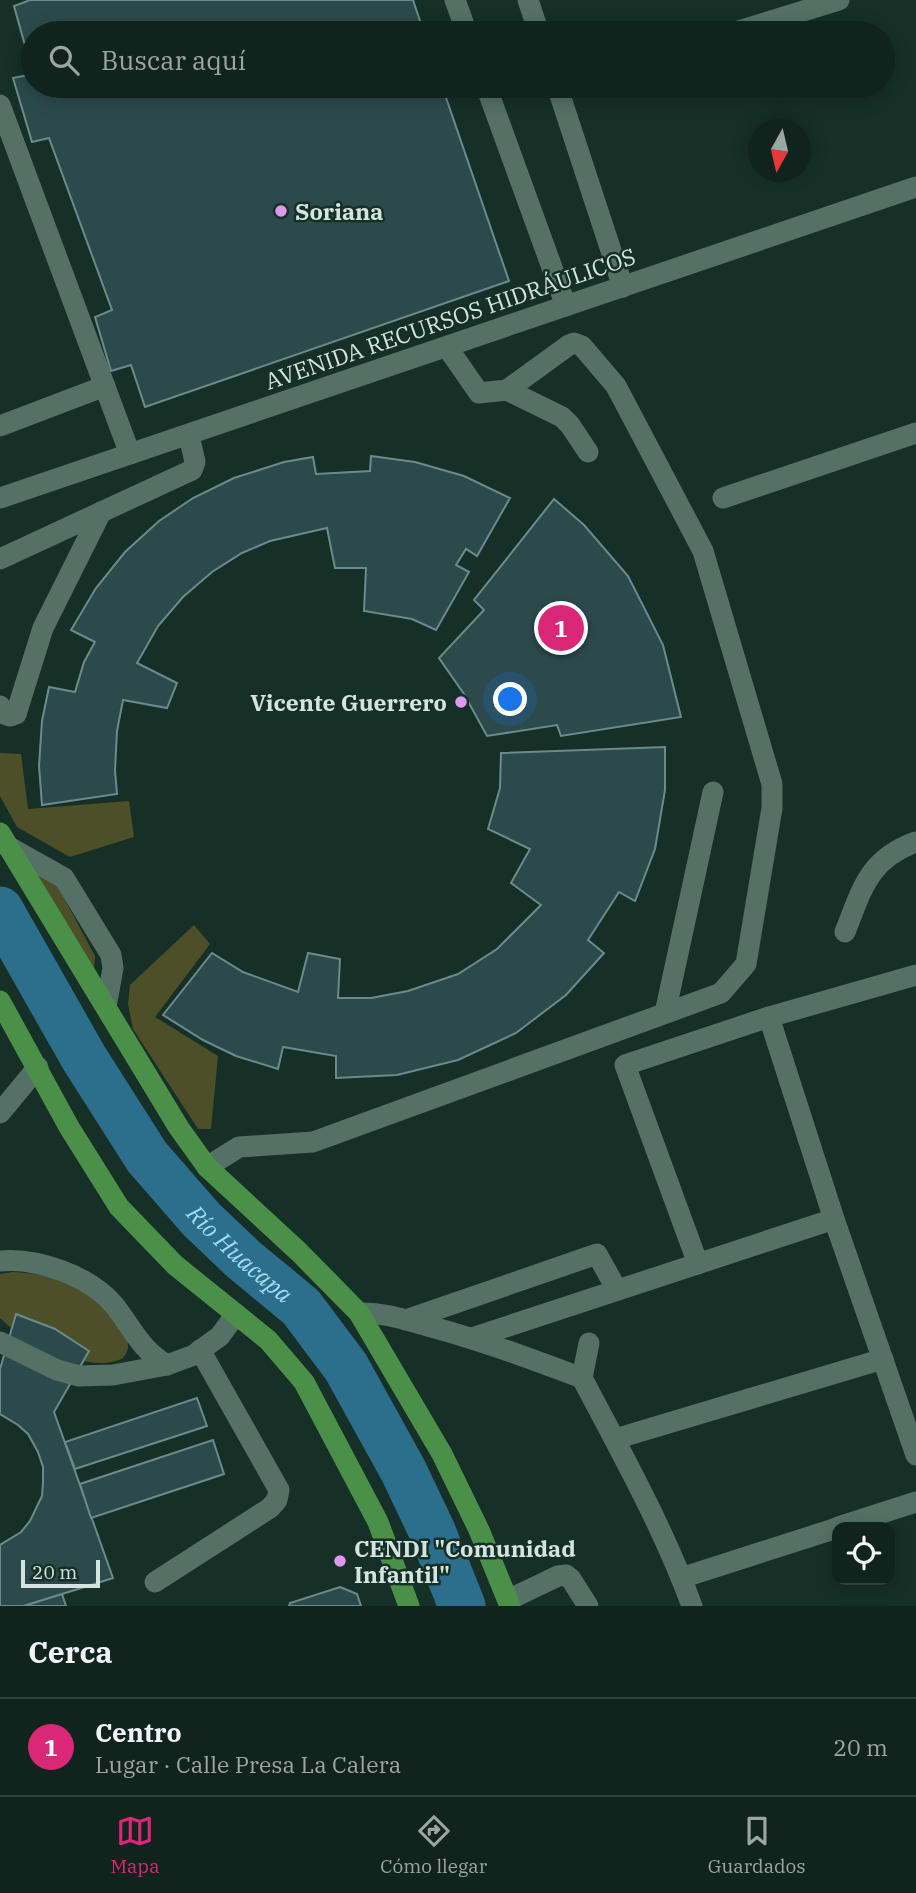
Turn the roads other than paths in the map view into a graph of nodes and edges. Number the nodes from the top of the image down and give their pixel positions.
1 (455, 0) edge
2 (528, 0) edge
3 (839, 0) edge
4 (463, 21) edge
5 (535, 21) edge
6 (771, 21) edge
7 (490, 98) edge
8 (563, 98) edge
9 (0, 104) edge
10 (916, 187) edge
11 (623, 287) junction
12 (566, 306) junction
13 (447, 347) junction
14 (105, 386) junction
15 (508, 390) junction
16 (0, 426) edge
17 (916, 433) edge
18 (189, 435) junction
19 (588, 452) dead end
20 (130, 454) junction
21 (0, 498) edge
22 (723, 498) dead end
23 (101, 512) junction
24 (0, 559) edge
25 (0, 706) edge
26 (713, 792) dead end
27 (4, 839) edge
28 (916, 842) edge
29 (845, 932) dead end
30 (916, 975) edge
31 (0, 1001) edge
32 (106, 1007) junction
33 (665, 1013) junction
34 (769, 1017) junction
35 (38, 1067) junction
36 (0, 1113) edge
37 (207, 1167) junction
38 (834, 1219) junction
39 (0, 1261) edge
40 (698, 1264) junction
41 (617, 1290) junction
42 (359, 1313) junction
43 (236, 1314) junction
44 (406, 1320) junction
45 (472, 1338) junction
46 (0, 1342) edge
47 (589, 1343) dead end
48 (200, 1350) junction
49 (883, 1359) junction
50 (167, 1365) junction
51 (582, 1378) junction
52 (615, 1439) junction
53 (916, 1455) edge
54 (916, 1502) edge
55 (854, 1522) edge
56 (832, 1529) edge
57 (681, 1578) junction
58 (155, 1582) dead end
59 (509, 1603) edge
60 (409, 1606) edge
61 (588, 1606) edge
62 (692, 1606) edge

1 - 4 street
2 - 5 street
3 - 6 street
7 - 12 street
8 - 11 street
9 - 14 street
10 - 11 street, AVENIDA RECURSOS HIDRÁULICOS
11 - 12 street, AVENIDA RECURSOS HIDRÁULICOS
12 - 13 street, AVENIDA RECURSOS HIDRÁULICOS
13 - 15 street
13 - 18 street, AVENIDA RECURSOS HIDRÁULICOS
14 - 16 street
14 - 20 street
15 - 19 street
15 - 33 street
17 - 22 street
18 - 20 street, AVENIDA RECURSOS HIDRÁULICOS
18 - 23 street
20 - 21 street, AVENIDA RECURSOS HIDRÁULICOS
23 - 24 street
23 - 25 street
26 - 33 street
27 - 32 main road
27 - 32 street
28 - 29 street
30 - 34 street
31 - 35 main road
32 - 37 main road
33 - 37 street
34 - 38 street
34 - 40 street
35 - 36 street
35 - 43 main road
37 - 42 main road
38 - 40 street
38 - 49 street
39 - 50 street
40 - 41 street
41 - 44 street
41 - 45 street
42 - 44 street
42 - 59 main road
43 - 48 street
43 - 60 main road
44 - 45 street
45 - 51 street
46 - 50 street
47 - 51 street
48 - 50 street
48 - 58 street
49 - 52 street
49 - 53 street
51 - 52 street
52 - 57 street
54 - 55 street
56 - 57 street
57 - 62 street
59 - 61 street

